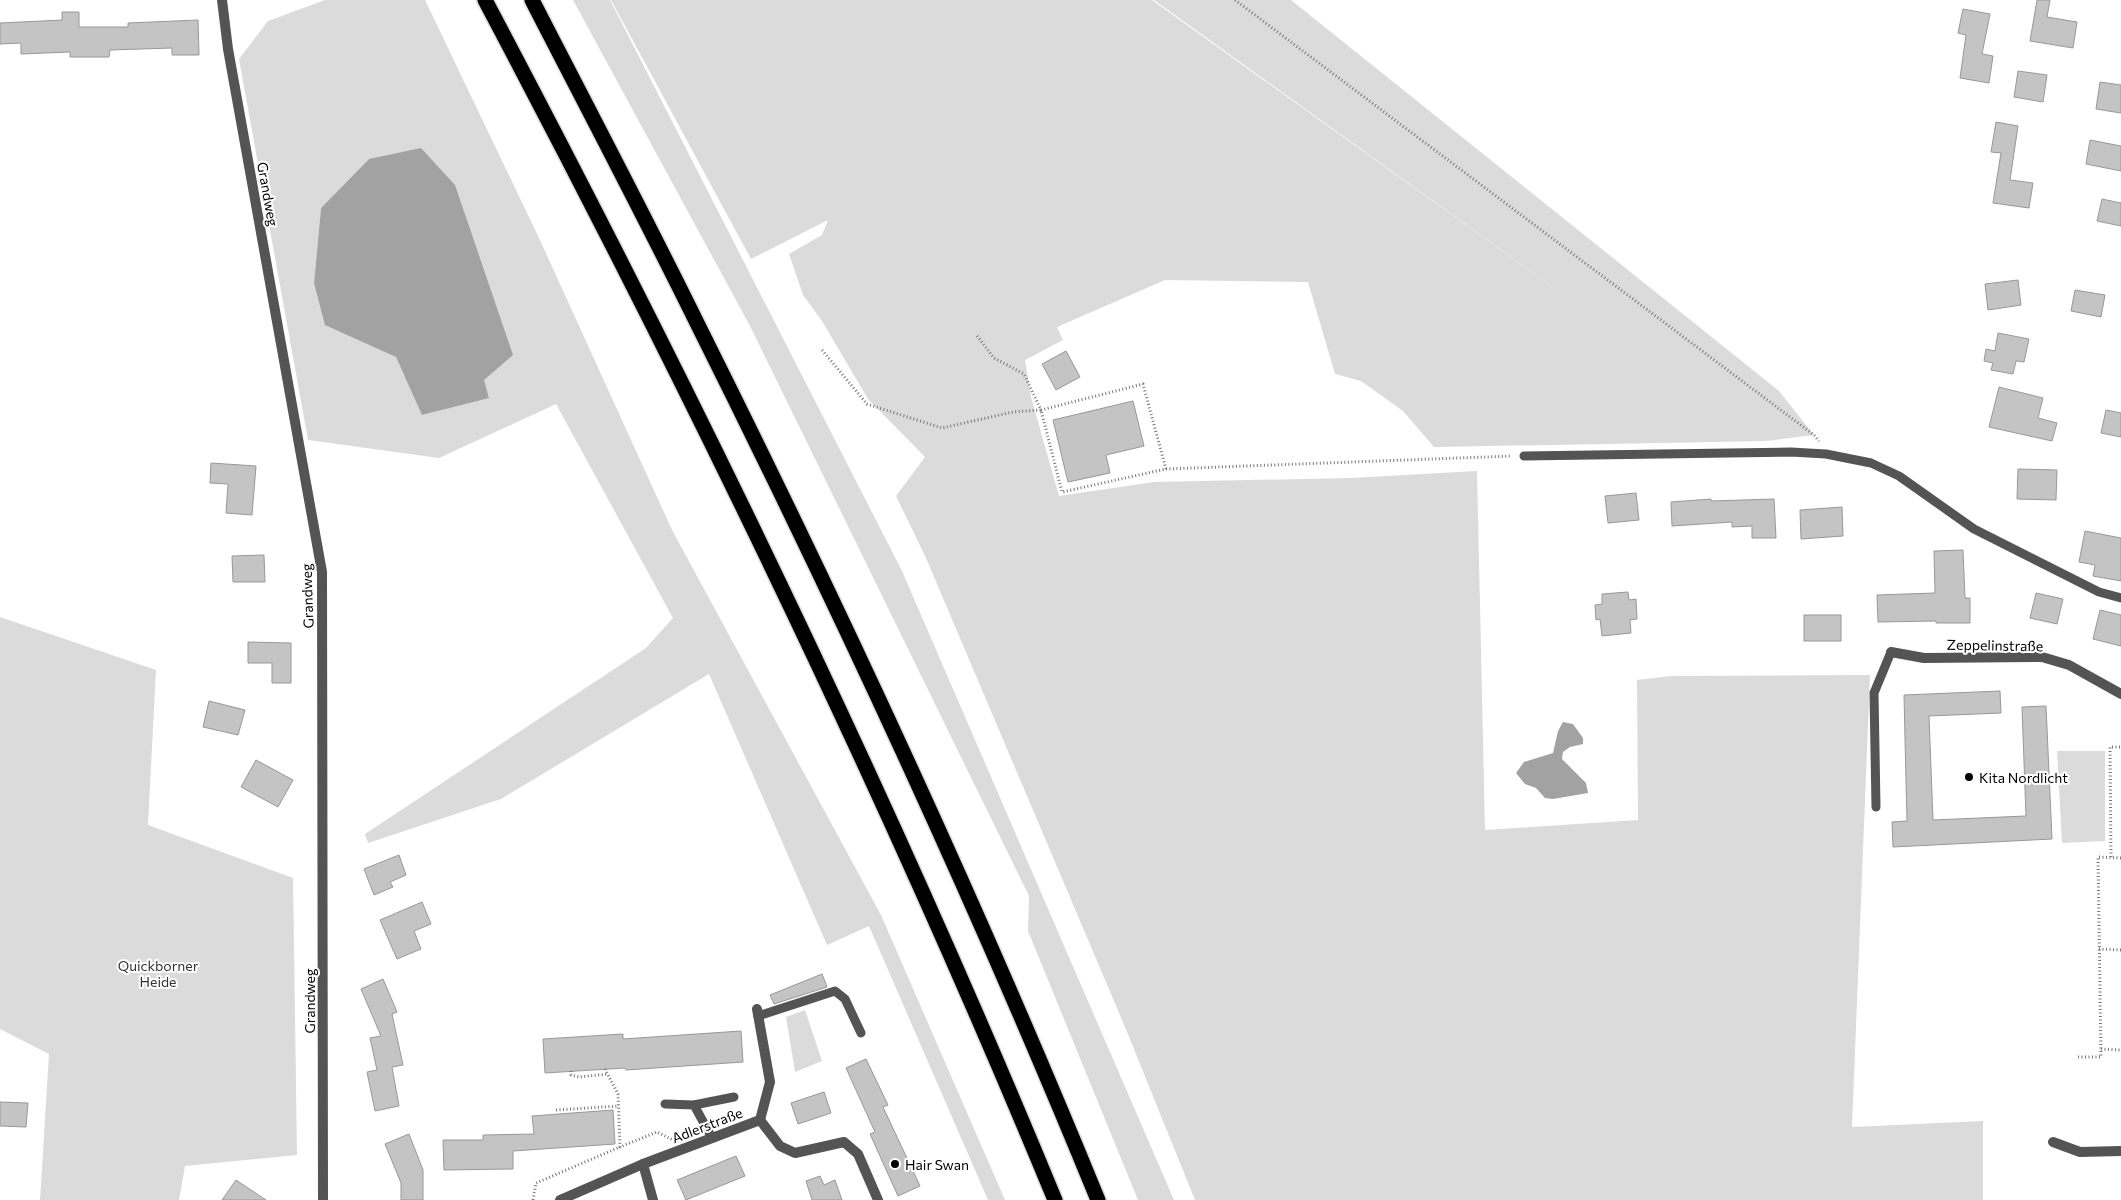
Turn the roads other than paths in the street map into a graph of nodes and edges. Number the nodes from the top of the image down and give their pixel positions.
1 (222, 0) edge
2 (485, 0) edge
3 (532, 0) edge
4 (1524, 456) road end
5 (2121, 598) edge
6 (1891, 652) joint
7 (2121, 694) edge
8 (1876, 807) dead end
9 (758, 1012) joint
10 (861, 1033) dead end
11 (734, 1097) dead end
12 (665, 1104) dead end
13 (694, 1105) junction
14 (760, 1120) junction
15 (712, 1138) junction
16 (2053, 1142) dead end
17 (2121, 1151) edge
18 (643, 1164) junction
19 (323, 1200) edge
20 (560, 1200) edge
21 (653, 1200) edge
22 (878, 1200) edge
23 (1055, 1200) edge
24 (1098, 1200) edge

1 - 19 street, Grandweg
2 - 23 highway
3 - 24 highway
4 - 5 lane
6 - 7 street, Zeppelinstraße
6 - 8 lane
9 - 10 lane
9 - 14 street, Adlerstraße
11 - 13 lane
12 - 13 lane
13 - 15 lane
14 - 15 street, Adlerstraße
14 - 22 street
15 - 18 street, Adlerstraße
16 - 17 street
18 - 20 street, Adlerstraße
18 - 21 street

